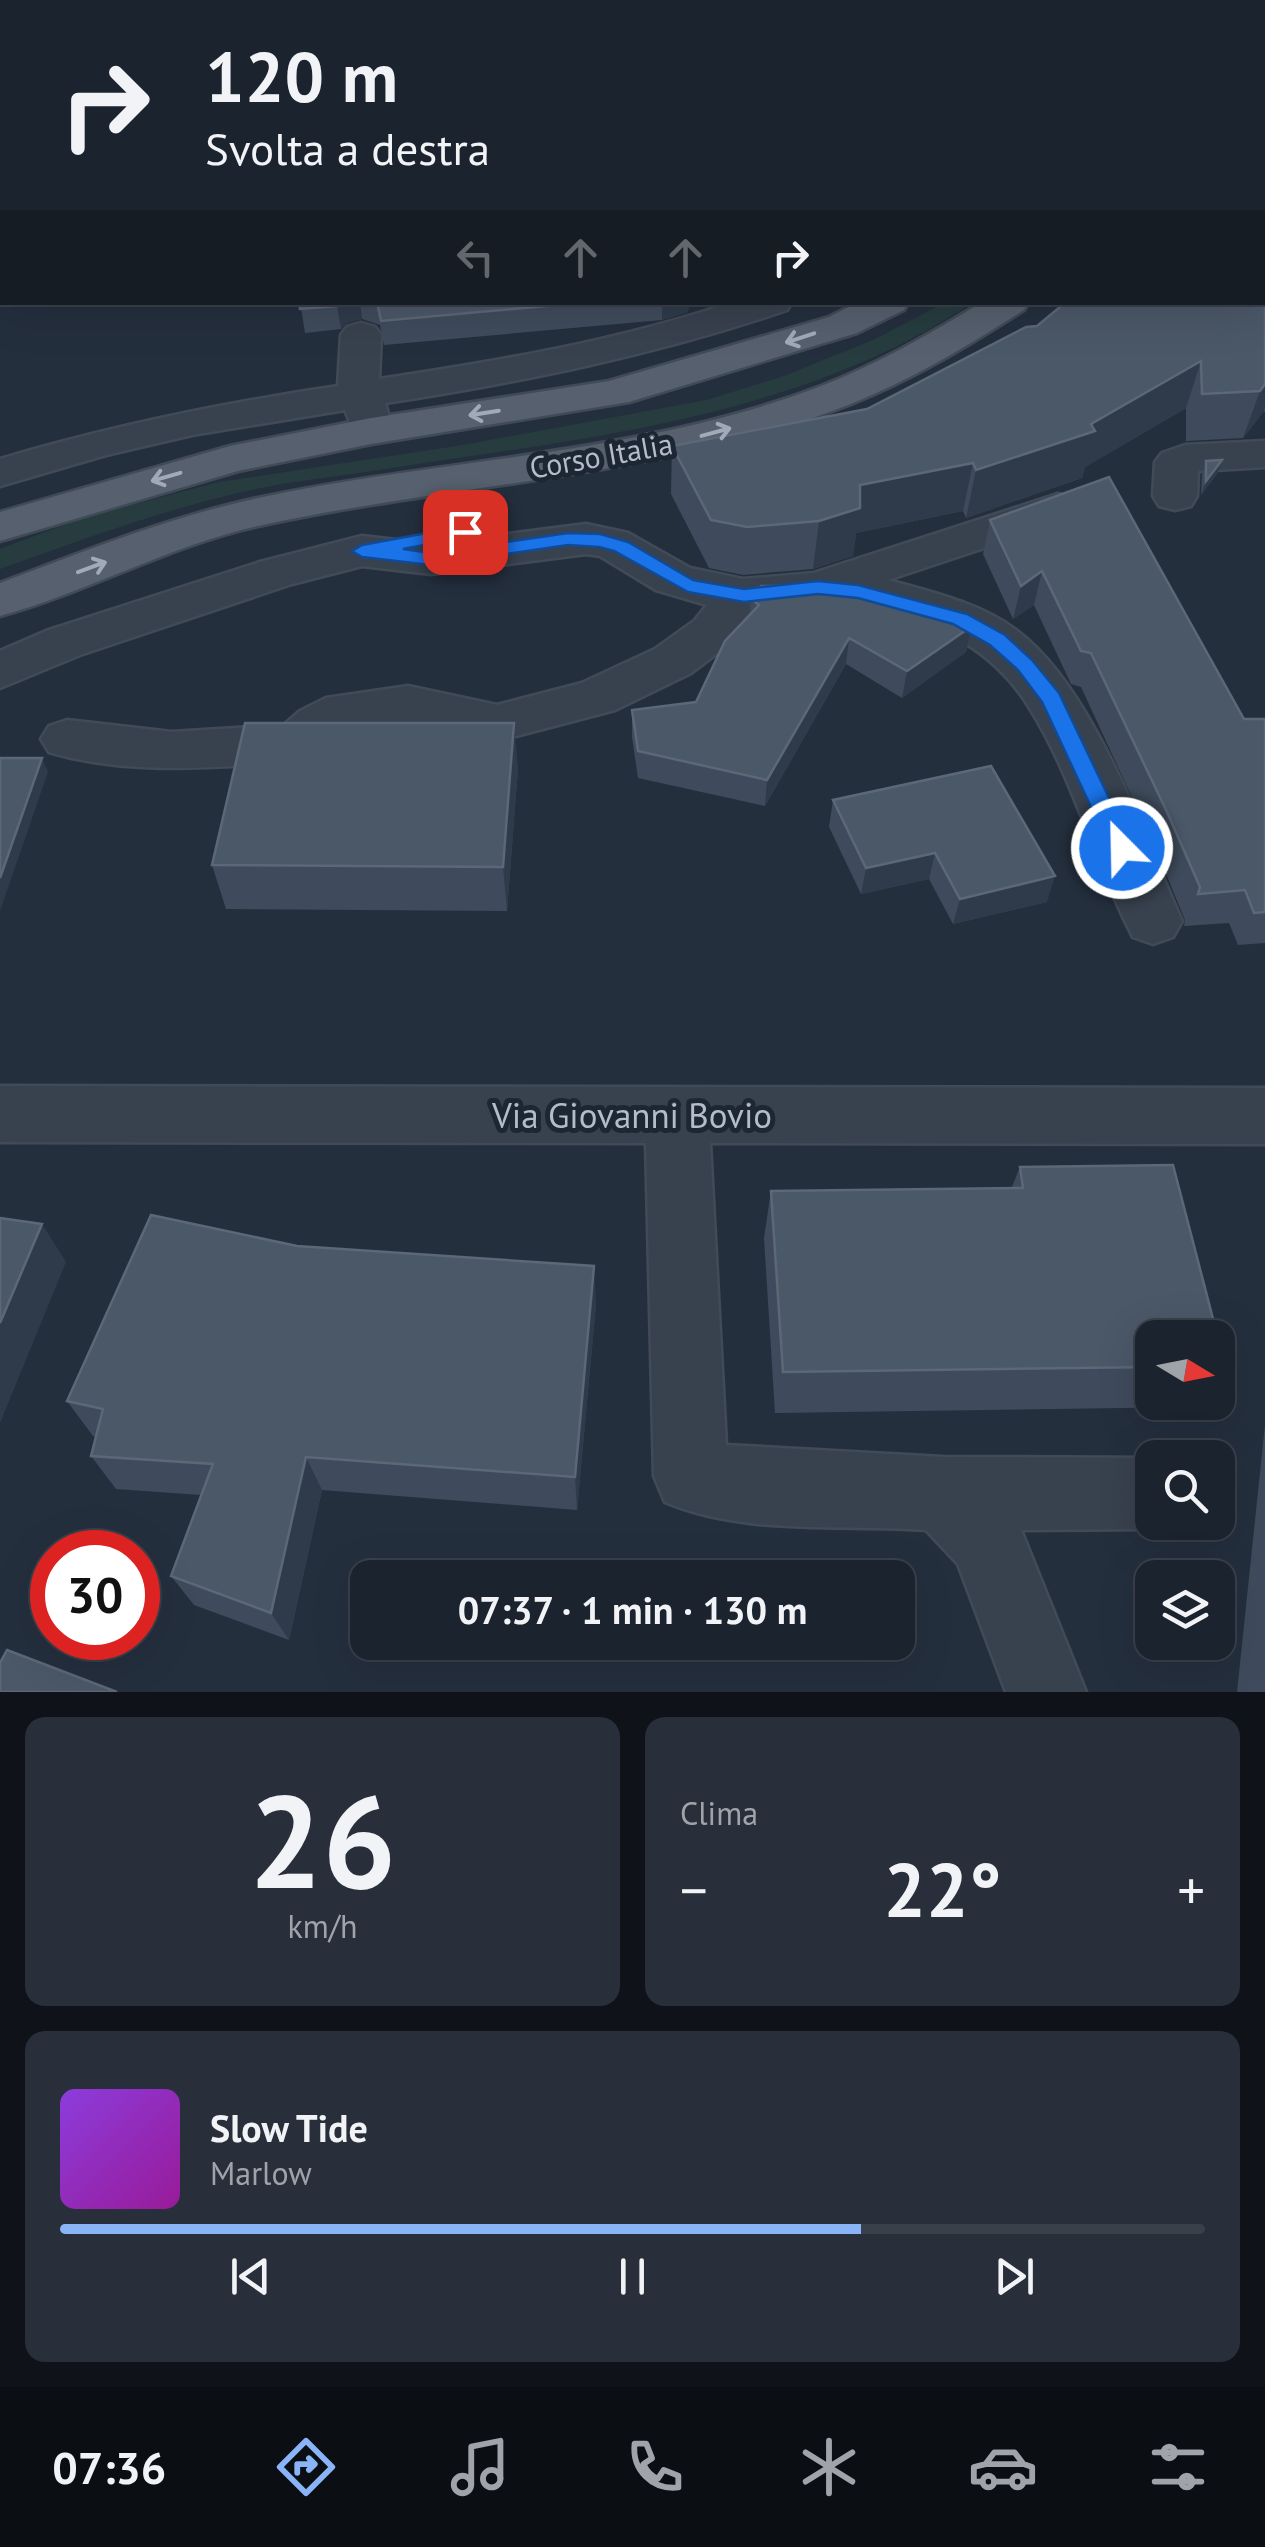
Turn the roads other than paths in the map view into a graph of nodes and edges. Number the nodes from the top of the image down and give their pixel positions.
1 (765, 305) edge
2 (883, 305) edge
3 (1005, 305) edge
4 (361, 335) dead end
5 (367, 412) junction
6 (1265, 454) edge
7 (0, 473) edge
8 (1098, 491) edge
9 (1175, 496) dead end
10 (634, 508) dead end
11 (0, 527) edge
12 (362, 551) junction
13 (818, 588) junction
14 (744, 595) junction
15 (0, 600) edge
16 (0, 671) edge
17 (67, 739) dead end
18 (1153, 921) dead end
19 (0, 1114) edge
20 (677, 1115) junction
21 (1265, 1116) edge
22 (1135, 1492) edge
23 (943, 1494) junction
24 (1046, 1692) edge

1 - 5 street, Corso Italia
2 -> 5 main road, Corso Italia
15 -> 3 main road, Corso Italia
4 - 5 street
5 - 7 street, Corso Italia
5 -> 11 main road, Corso Italia
6 - 9 street
8 - 13 street
10 - 12 street
12 - 14 street
12 - 16 street
13 - 14 street
13 - 18 street
14 - 17 street
19 - 20 street, Via Giovanni Bovio
20 - 21 street, Via Giovanni Bovio
20 - 23 street
22 - 23 street
23 - 24 street

